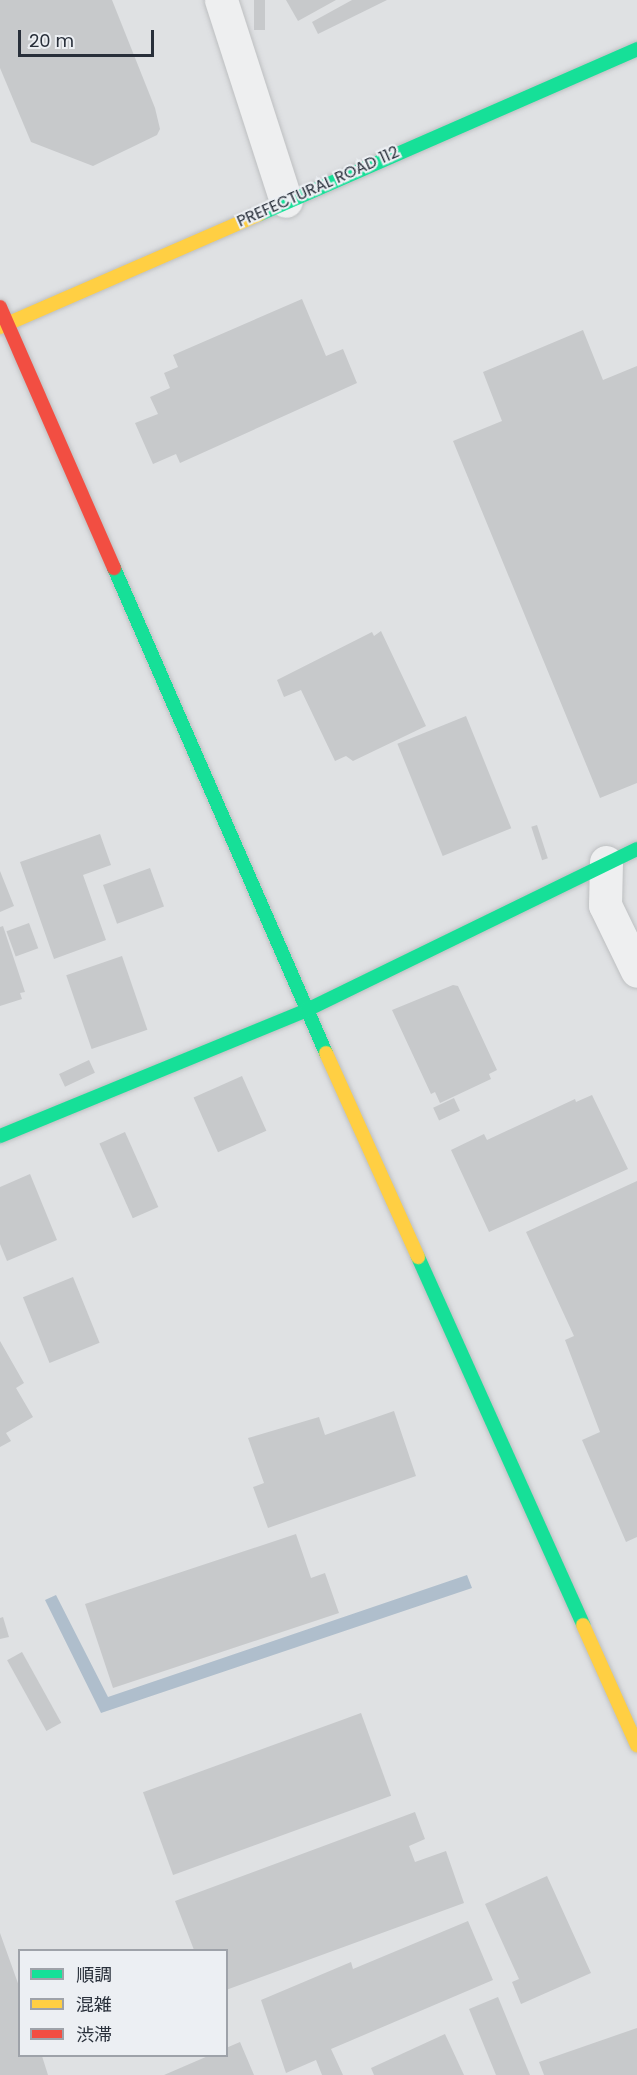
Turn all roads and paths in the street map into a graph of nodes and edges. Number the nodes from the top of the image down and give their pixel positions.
1 (221, 0) edge
2 (637, 49) edge
3 (286, 201) junction
4 (0, 308) edge
5 (3, 325) edge
6 (637, 849) edge
7 (606, 862) junction
8 (637, 970) edge
9 (307, 1010) junction
10 (0, 1136) edge
11 (637, 1745) edge

1 - 3 street
2 - 3 street, PREFECTURAL ROAD 112
3 - 5 street, PREFECTURAL ROAD 112
4 - 5 street
5 - 9 street
6 - 7 street
7 - 8 street
7 - 9 street
9 - 10 street
9 - 11 street

